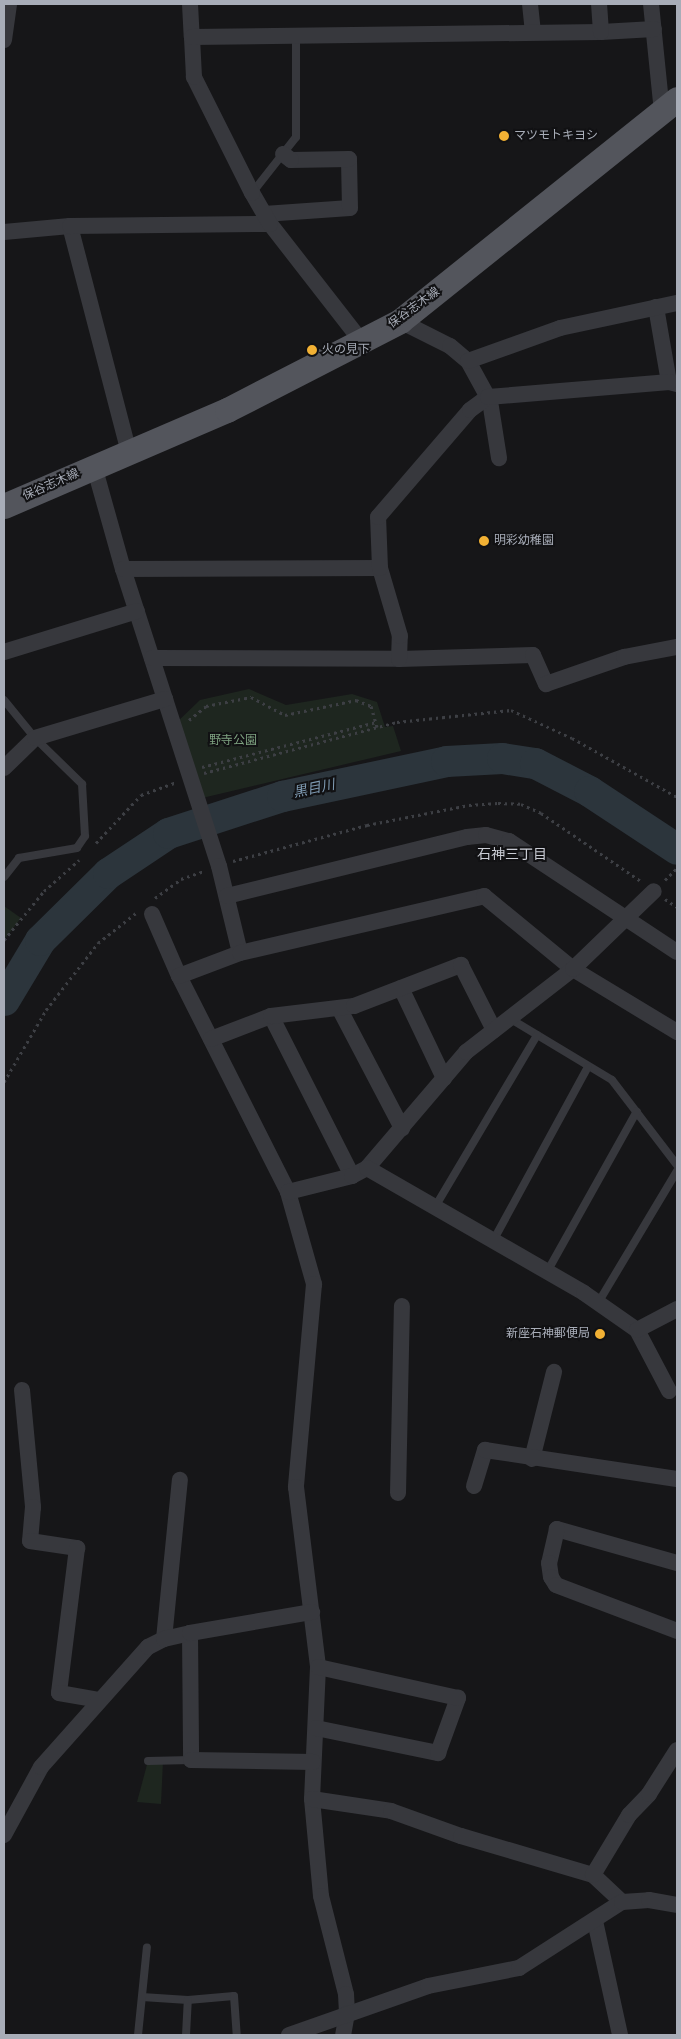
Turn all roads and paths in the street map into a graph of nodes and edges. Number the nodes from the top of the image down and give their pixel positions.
1 (9, 4) edge
2 (190, 4) edge
3 (530, 4) edge
4 (599, 4) edge
5 (651, 4) edge
6 (654, 29) junction
7 (532, 32) junction
8 (601, 32) junction
9 (296, 36) junction
10 (192, 37) junction
11 (4, 40) edge
12 (670, 106) edge
13 (283, 154) junction
14 (252, 193) junction
15 (267, 219) junction
16 (70, 226) junction
17 (4, 232) edge
18 (677, 303) edge
19 (656, 307) junction
20 (400, 320) junction
21 (362, 342) junction
22 (468, 361) junction
23 (673, 383) edge
24 (488, 397) junction
25 (129, 452) junction
26 (499, 458) dead end
27 (94, 466) junction
28 (4, 506) edge
29 (380, 568) junction
30 (123, 569) junction
31 (137, 611) junction
32 (677, 647) edge
33 (4, 652) edge
34 (152, 658) junction
35 (399, 659) junction
36 (165, 699) junction
37 (4, 700) edge
38 (376, 722) junction
39 (377, 727) junction
40 (176, 731) junction
41 (35, 738) junction
42 (4, 768) edge
43 (190, 773) junction
44 (677, 797) edge
45 (219, 866) junction
46 (4, 877) edge
47 (654, 891) dead end
48 (228, 896) junction
49 (148, 908) junction
50 (625, 918) junction
51 (677, 952) edge
52 (240, 953) junction
53 (573, 969) junction
54 (179, 976) junction
55 (401, 988) junction
56 (338, 1008) junction
57 (271, 1016) junction
58 (509, 1018) junction
59 (494, 1030) junction
60 (677, 1032) edge
61 (537, 1035) junction
62 (211, 1039) junction
63 (588, 1067) junction
64 (444, 1078) junction
65 (4, 1082) edge
66 (637, 1111) junction
67 (402, 1128) junction
68 (677, 1165) edge
69 (367, 1168) junction
70 (677, 1171) edge
71 (352, 1176) junction
72 (288, 1192) junction
73 (435, 1206) junction
74 (493, 1241) junction
75 (547, 1272) junction
76 (598, 1303) junction
77 (402, 1306) dead end
78 (676, 1307) edge
79 (637, 1330) junction
80 (554, 1372) dead end
81 (22, 1390) dead end
82 (669, 1391) dead end
83 (532, 1459) junction
84 (677, 1479) edge
85 (180, 1480) dead end
86 (474, 1486) dead end
87 (398, 1493) dead end
88 (677, 1564) edge
89 (312, 1612) junction
90 (677, 1632) edge
91 (190, 1633) junction
92 (164, 1638) junction
93 (318, 1667) junction
94 (98, 1700) junction
95 (316, 1728) junction
96 (677, 1750) edge
97 (191, 1760) junction
98 (148, 1761) dead end
99 (313, 1762) junction
100 (312, 1799) junction
101 (10, 1810) edge
102 (4, 1835) edge
103 (593, 1875) junction
104 (622, 1902) junction
105 (677, 1905) edge
106 (594, 1922) junction
107 (147, 1948) dead end
108 (142, 1997) junction
109 (188, 2000) junction
110 (347, 2013) junction
111 (138, 2035) edge
112 (186, 2035) edge
113 (237, 2035) edge
114 (289, 2035) edge
115 (344, 2035) edge
116 (620, 2035) edge

1 - 11 street
2 - 10 street
3 - 7 street
4 - 8 street
5 - 6 street
6 - 8 street
6 - 12 street
7 - 8 street
7 - 9 street
9 - 10 street
9 - 13 lane
10 - 14 street
12 - 20 main road, 保谷志木線
13 - 14 lane
13 - 15 street
14 - 15 street
15 - 16 street
15 - 21 street
16 - 17 street
16 - 25 street
18 - 19 street
19 - 22 street
19 - 23 street
20 - 21 main road, 保谷志木線
20 - 22 street
21 - 25 main road, 保谷志木線
22 - 24 street
23 - 24 street
24 - 26 street
24 - 29 street
25 - 27 main road, 保谷志木線
27 - 28 main road, 保谷志木線
27 - 30 street
29 - 30 street
29 - 35 street
30 - 31 street
31 - 33 street
31 - 34 street
32 - 35 street
34 - 35 street
34 - 36 street
36 - 40 street
36 - 41 street
37 - 41 lane
38 - 39 path
38 - 40 path
38 - 43 path
39 - 43 path
39 - 44 path
40 - 43 street
41 - 42 street
41 - 46 lane
43 - 45 street
45 - 48 street
45 - 49 path
47 - 50 street
48 - 50 street
48 - 52 street
49 - 54 street
49 - 65 path
50 - 51 street
50 - 53 street
52 - 53 street
52 - 54 street
53 - 58 street
53 - 60 street
54 - 62 street
55 - 56 street
55 - 59 street
55 - 64 street
56 - 57 street
56 - 67 street
57 - 62 street
57 - 71 street
58 - 59 street
58 - 61 lane
59 - 64 street
61 - 63 lane
61 - 73 lane
62 - 72 street
63 - 66 lane
63 - 74 lane
64 - 67 street
66 - 68 lane
66 - 75 lane
67 - 69 street
69 - 71 street
69 - 73 street
70 - 76 lane
71 - 72 street
72 - 89 street
73 - 74 street
74 - 75 street
75 - 76 street
76 - 79 street
77 - 87 street
78 - 79 street
79 - 82 street
80 - 83 street
81 - 94 street
83 - 84 street
83 - 86 street
85 - 92 street
88 - 90 street
89 - 91 street
89 - 93 street
91 - 92 street
91 - 97 street
92 - 94 street
93 - 95 street
93 - 95 street
94 - 101 street
95 - 99 street
96 - 103 street
97 - 98 lane
97 - 99 street
99 - 100 street
100 - 103 street
100 - 110 street
101 - 102 street
103 - 104 street
104 - 105 street
104 - 106 street
106 - 110 street
106 - 116 street
107 - 108 lane
108 - 109 lane
108 - 111 lane
109 - 112 lane
109 - 113 lane
110 - 114 street
110 - 115 street

